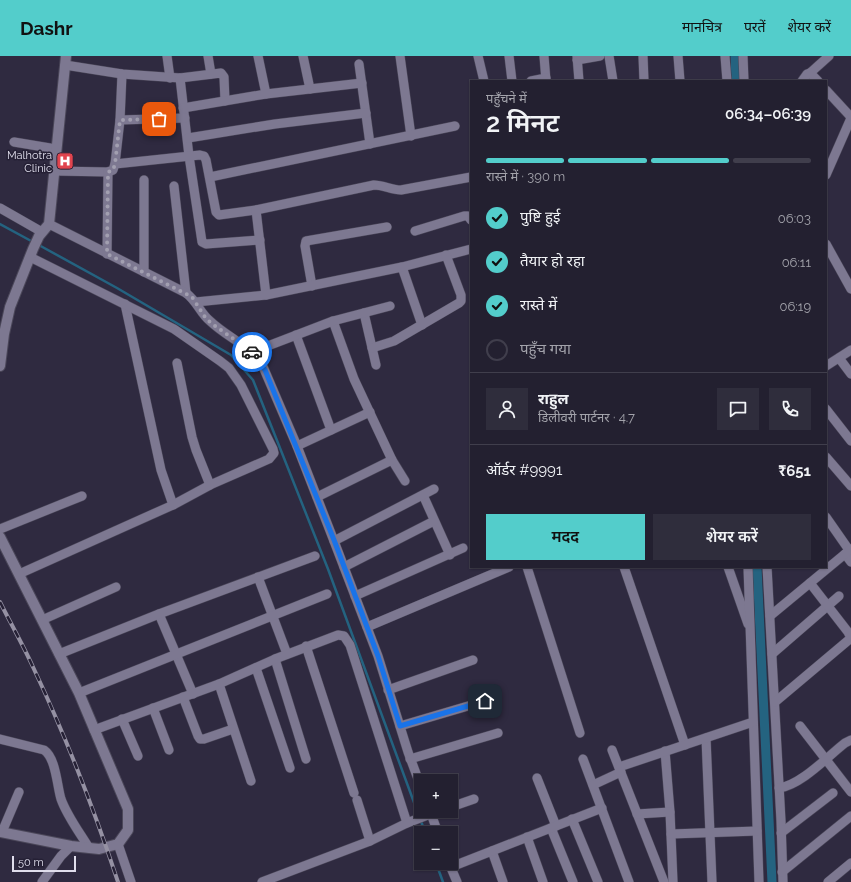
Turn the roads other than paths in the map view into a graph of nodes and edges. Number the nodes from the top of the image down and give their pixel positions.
1 (167, 56) edge
2 (208, 56) edge
3 (258, 56) edge
4 (303, 56) edge
5 (400, 56) edge
6 (478, 56) edge
7 (509, 56) edge
8 (544, 56) edge
9 (600, 56) edge
10 (609, 56) edge
11 (643, 56) edge
12 (678, 56) edge
13 (725, 56) edge
14 (743, 56) edge
15 (829, 56) edge
16 (577, 58) edge
17 (65, 61) edge
18 (359, 64) dead end
19 (810, 73) junction
20 (122, 74) junction
21 (211, 74) junction
22 (175, 78) junction
23 (546, 79) edge
24 (484, 80) edge
25 (512, 80) edge
26 (579, 80) edge
27 (613, 80) edge
28 (644, 80) edge
29 (680, 80) edge
30 (727, 80) edge
31 (744, 80) edge
32 (803, 80) edge
33 (817, 80) edge
34 (362, 83) junction
35 (310, 89) junction
36 (827, 91) edge
37 (266, 94) junction
38 (225, 101) junction
39 (183, 108) junction
40 (366, 113) junction
41 (851, 117) edge
42 (185, 118) junction
43 (120, 120) junction
44 (455, 126) dead end
45 (411, 136) junction
46 (188, 138) junction
47 (14, 142) dead end
48 (370, 144) junction
49 (56, 149) junction
50 (189, 156) junction
51 (115, 164) junction
52 (55, 171) junction
53 (108, 172) junction
54 (827, 173) edge
55 (210, 177) junction
56 (470, 177) edge
57 (144, 180) dead end
58 (174, 186) dead end
59 (0, 208) edge
60 (256, 210) junction
61 (470, 219) edge
62 (387, 227) dead end
63 (44, 231) junction
64 (415, 231) dead end
65 (260, 240) junction
66 (827, 246) edge
67 (470, 249) edge
68 (31, 253) junction
69 (107, 254) junction
70 (446, 256) junction
71 (402, 267) junction
72 (144, 272) junction
73 (312, 286) junction
74 (851, 289) edge
75 (186, 293) junction
76 (266, 295) junction
77 (196, 302) junction
78 (125, 304) junction
79 (390, 306) dead end
80 (364, 313) junction
81 (333, 321) junction
82 (422, 325) junction
83 (296, 335) junction
84 (372, 348) junction
85 (851, 350) edge
86 (252, 352) junction
87 (839, 358) junction
88 (177, 363) dead end
89 (376, 365) dead end
90 (827, 365) edge
91 (0, 366) edge
92 (851, 374) edge
93 (827, 411) edge
94 (370, 412) junction
95 (331, 430) junction
96 (851, 441) edge
97 (297, 446) junction
98 (827, 457) edge
99 (392, 460) junction
100 (405, 481) dead end
101 (210, 485) junction
102 (851, 486) edge
103 (434, 489) dead end
104 (423, 495) junction
105 (82, 496) dead end
106 (317, 497) junction
107 (173, 505) junction
108 (827, 518) edge
109 (434, 521) junction
110 (0, 530) edge
111 (0, 537) edge
112 (334, 540) junction
113 (463, 548) dead end
114 (848, 551) edge
115 (450, 555) junction
116 (315, 556) dead end
117 (851, 562) edge
118 (344, 567) junction
119 (507, 568) edge
120 (527, 568) edge
121 (624, 568) edge
122 (728, 568) edge
123 (748, 568) edge
124 (768, 568) edge
125 (19, 574) junction
126 (258, 577) junction
127 (810, 583) junction
128 (116, 587) dead end
129 (327, 594) dead end
130 (355, 596) junction
131 (839, 596) dead end
132 (828, 606) junction
133 (159, 614) junction
134 (274, 616) junction
135 (770, 616) junction
136 (42, 620) junction
137 (367, 627) junction
138 (751, 631) junction
139 (306, 646) junction
140 (59, 654) junction
141 (175, 654) junction
142 (287, 654) junction
143 (772, 654) junction
144 (275, 659) junction
145 (473, 660) dead end
146 (256, 668) junction
147 (219, 684) junction
148 (388, 690) junction
149 (79, 693) junction
150 (192, 694) junction
151 (183, 697) junction
152 (485, 701) dead end
153 (775, 702) junction
154 (153, 708) junction
155 (122, 719) junction
156 (753, 722) junction
157 (400, 726) junction
158 (800, 726) dead end
159 (233, 729) junction
160 (94, 730) junction
161 (580, 733) dead end
162 (498, 734) dead end
163 (706, 738) junction
164 (0, 739) edge
165 (851, 740) edge
166 (685, 745) junction
167 (169, 750) dead end
168 (612, 750) dead end
169 (665, 752) junction
170 (138, 756) dead end
171 (306, 759) dead end
172 (410, 759) junction
173 (584, 759) dead end
174 (825, 759) junction
175 (290, 768) dead end
176 (620, 770) junction
177 (416, 774) edge
178 (537, 778) dead end
179 (251, 781) dead end
180 (593, 785) junction
181 (779, 788) junction
182 (19, 792) dead end
183 (851, 792) edge
184 (833, 793) dead end
185 (474, 799) dead end
186 (458, 805) edge
187 (602, 808) junction
188 (670, 812) junction
189 (638, 814) junction
190 (851, 816) edge
191 (419, 818) edge
192 (572, 819) junction
193 (407, 823) junction
194 (554, 827) junction
195 (757, 831) junction
196 (1, 832) edge
197 (710, 833) junction
198 (781, 833) junction
199 (671, 834) junction
200 (527, 837) junction
201 (370, 841) junction
202 (118, 844) junction
203 (71, 846) junction
204 (89, 848) junction
205 (492, 851) junction
206 (458, 862) edge
207 (851, 864) edge
208 (452, 870) edge
209 (782, 872) junction
210 (283, 879) edge
211 (42, 882) edge
212 (132, 882) edge
213 (262, 882) edge
214 (456, 882) edge
215 (503, 882) edge
216 (543, 882) edge
217 (573, 882) edge
218 (598, 882) edge
219 (629, 882) edge
220 (664, 882) edge
221 (673, 882) edge
222 (712, 882) edge
223 (759, 882) edge
224 (782, 882) edge
225 (828, 882) edge

1 - 22 street
2 - 21 street
3 - 37 street
4 - 35 street
5 - 45 street
6 - 24 street
7 - 25 street
8 - 23 street
9 - 16 street
10 - 27 street
11 - 28 street
12 - 29 street
13 - 30 street
14 - 31 street
15 - 19 street
16 - 26 street
17 - 20 street
17 - 49 street
18 - 34 street
19 - 32 street
19 - 33 street
20 - 22 street
20 - 43 street
21 - 22 street
21 - 38 street
22 - 39 street
34 - 35 street
34 - 40 street
35 - 37 street
36 - 41 street
37 - 38 street
38 - 39 street
39 - 42 street
40 - 46 street
40 - 48 street
41 - 54 street
42 - 43 street
42 - 46 street
43 - 51 street
44 - 45 street
45 - 48 street
46 - 50 street
47 - 49 street
48 - 55 street
49 - 52 street
50 - 51 street
50 - 55 street
50 - 65 street
51 - 53 street
52 - 53 street
52 - 63 street
53 - 69 street
55 - 60 street
56 - 60 street
57 - 72 street
58 - 75 street
59 - 63 street
60 - 65 street
61 - 64 street
62 - 73 street
63 - 68 street
63 - 69 street
65 - 76 street
66 - 74 street
67 - 70 street
68 - 78 street
68 - 91 street
69 - 72 street
70 - 71 street
70 - 82 street
71 - 73 street
71 - 82 street
72 - 75 street
73 - 76 street
75 - 77 street
76 - 77 street
77 - 86 street
78 - 101 street
78 - 107 street
79 - 80 street
80 - 81 street
80 - 84 street
81 - 83 street
81 - 94 street
82 - 84 street
83 - 86 street
83 - 95 street
84 - 89 street
85 - 87 street
86 - 97 street
87 - 90 street
87 - 92 street
88 - 101 street
93 - 96 street
94 - 95 street
94 - 99 street
95 - 97 street
97 - 106 street
98 - 102 street
99 - 100 street
99 - 106 street
101 - 107 street
103 - 104 street
104 - 109 street
104 - 112 street
105 - 110 street
106 - 112 street
107 - 125 street
108 - 114 street
109 - 115 street
109 - 118 street
111 - 125 street
112 - 118 street
113 - 115 street
114 - 117 street
114 - 127 street
115 - 130 street
116 - 126 street
118 - 130 street
119 - 137 street
120 - 161 street
121 - 166 street
122 - 138 street
123 - 138 street
124 - 135 street
125 - 136 street
126 - 133 street
126 - 134 street
127 - 132 street
127 - 135 street
128 - 136 street
129 - 134 street
130 - 137 street
131 - 132 street
132 - 143 street
132 - 153 street
133 - 140 street
133 - 141 street
134 - 141 street
134 - 142 street
135 - 143 street
136 - 140 street
137 - 148 street
138 - 156 street
139 - 142 street
139 - 193 street
139 - 201 street
140 - 149 street
141 - 149 street
141 - 150 street
142 - 144 street
143 - 153 street
144 - 146 street
144 - 171 street
145 - 148 street
146 - 147 street
146 - 175 street
147 - 150 street
147 - 159 street
148 - 157 street
149 - 160 street
150 - 151 street
151 - 154 street
151 - 159 street
152 - 157 street
153 - 181 street
154 - 155 street
154 - 167 street
155 - 160 street
155 - 170 street
156 - 163 street
156 - 195 street
157 - 172 street
158 - 174 street
159 - 179 street
160 - 202 street
162 - 172 street
163 - 166 street
163 - 197 street
164 - 204 street
165 - 174 street
166 - 169 street
168 - 176 street
169 - 176 street
169 - 188 street
172 - 177 street
173 - 180 street
174 - 181 street
174 - 183 street
176 - 180 street
176 - 189 street
178 - 194 street
180 - 187 street
181 - 198 street
182 - 196 street
184 - 198 street
185 - 186 street
187 - 192 street
187 - 219 street
188 - 189 street
188 - 199 street
189 - 220 street
190 - 209 street
191 - 193 street
192 - 194 street
192 - 218 street
193 - 201 street
194 - 200 street
194 - 217 street
195 - 197 street
195 - 223 street
196 - 203 street
197 - 199 street
197 - 222 street
198 - 209 street
199 - 221 street
200 - 205 street
200 - 216 street
201 - 210 street
202 - 204 street
202 - 212 street
203 - 204 street
203 - 211 street
205 - 206 street
205 - 215 street
207 - 225 street
208 - 214 street
209 - 224 street
210 - 213 street

